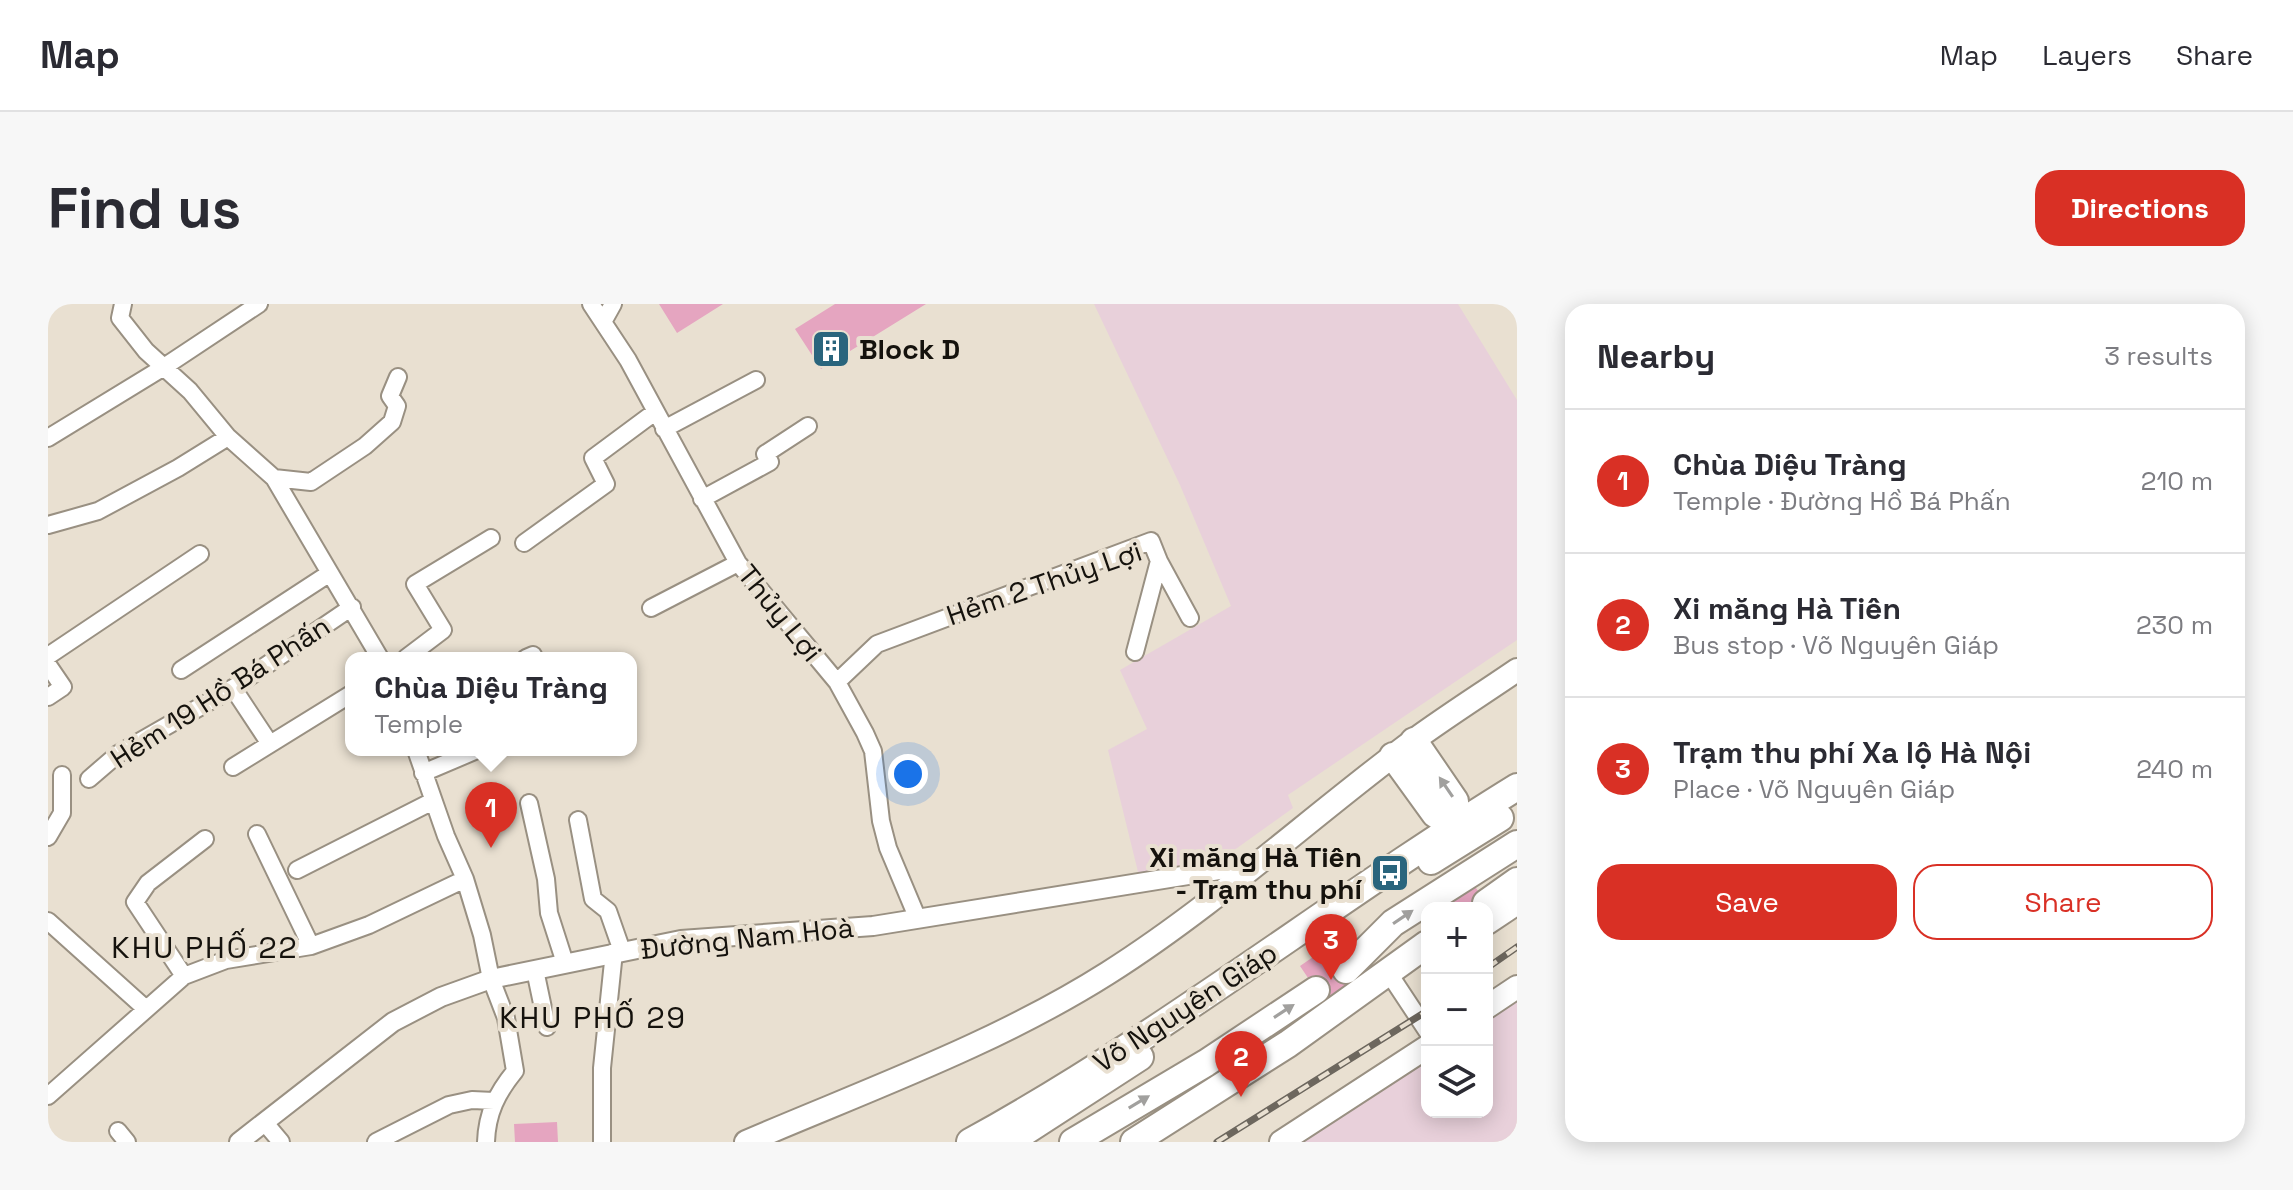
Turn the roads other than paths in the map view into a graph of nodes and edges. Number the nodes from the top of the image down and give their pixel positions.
1 (123, 304) edge
2 (259, 304) edge
3 (591, 304) edge
4 (613, 304) edge
5 (603, 322) junction
6 (164, 367) junction
7 (398, 377) dead end
8 (756, 380) dead end
9 (655, 412) junction
10 (808, 426) dead end
11 (664, 429) junction
12 (228, 437) junction
13 (48, 438) edge
14 (274, 478) junction
15 (702, 499) junction
16 (48, 525) edge
17 (491, 538) dead end
18 (524, 543) dead end
19 (200, 554) dead end
20 (1159, 561) junction
21 (738, 563) junction
22 (330, 573) junction
23 (352, 607) junction
24 (651, 608) dead end
25 (1190, 618) dead end
26 (377, 652) edge
27 (414, 652) edge
28 (1135, 652) dead end
29 (48, 656) edge
30 (48, 665) edge
31 (181, 670) dead end
32 (1517, 670) edge
33 (837, 682) junction
34 (233, 688) junction
35 (48, 697) edge
36 (345, 698) edge
37 (270, 744) junction
38 (1404, 748) junction
39 (418, 756) edge
40 (463, 756) edge
41 (233, 767) dead end
42 (423, 773) junction
43 (62, 775) dead end
44 (89, 779) dead end
45 (1517, 787) edge
46 (433, 801) junction
47 (529, 803) dead end
48 (1517, 807) edge
49 (578, 820) dead end
50 (1491, 823) junction
51 (1453, 825) junction
52 (257, 834) dead end
53 (48, 837) edge
54 (205, 839) dead end
55 (1517, 844) edge
56 (1436, 858) junction
57 (1256, 864) junction
58 (297, 870) dead end
59 (465, 879) junction
60 (1517, 881) edge
61 (1517, 902) edge
62 (1493, 905) edge
63 (1493, 910) edge
64 (917, 917) junction
65 (48, 921) edge
66 (311, 946) junction
67 (1421, 948) edge
68 (618, 952) junction
69 (565, 963) junction
70 (535, 970) junction
71 (1346, 970) dead end
72 (1388, 972) junction
73 (184, 976) junction
74 (491, 979) junction
75 (1517, 987) edge
76 (1316, 990) dead end
77 (1493, 1003) edge
78 (146, 1009) junction
79 (1421, 1022) edge
80 (547, 1027) dead end
81 (1288, 1044) junction
82 (1421, 1051) edge
83 (1206, 1063) junction
84 (48, 1096) edge
85 (494, 1101) junction
86 (265, 1123) junction
87 (239, 1142) edge
88 (281, 1142) edge
89 (376, 1142) edge
90 (486, 1142) edge
91 (602, 1142) edge
92 (746, 1142) edge
93 (970, 1142) edge
94 (1009, 1142) edge
95 (1073, 1142) edge
96 (1134, 1142) edge
97 (1281, 1142) edge

1 - 6 street
2 - 6 street
3 - 5 street, Thủy Lợi
4 - 5 street
5 - 9 street, Thủy Lợi
6 - 12 street
6 - 13 street
7 - 14 street
8 - 11 street
9 - 11 street, Thủy Lợi
9 - 18 street
10 - 15 street
11 - 15 street, Thủy Lợi
12 - 14 street
12 - 16 street
14 - 22 street
15 - 21 street, Thủy Lợi
17 - 27 street
19 - 29 street
20 - 25 street
20 - 28 street, Hẻm 2 Thủy Lợi
20 - 33 street, Hẻm 2 Thủy Lợi
21 - 24 street
21 - 33 street, Thủy Lợi
22 - 23 street
22 - 31 street
23 - 26 street
23 - 34 street, Hẻm 19 Hồ Bá Phấn
30 - 35 street
32 - 38 main road
33 - 64 street, Thủy Lợi
34 - 37 street
34 - 44 street, Hẻm 19 Hồ Bá Phấn
36 - 37 street
37 - 41 street
38 - 51 highway
38 - 57 main road
39 - 42 street
40 - 42 street
42 - 46 street
43 - 53 street
45 - 51 highway, Võ Nguyên Giáp
46 - 58 street
46 - 59 street
47 - 69 street
48 - 50 highway, Võ Nguyên Giáp
49 - 68 street
50 - 51 highway
50 - 56 highway, Võ Nguyên Giáp
51 - 56 highway
51 - 93 highway, Võ Nguyên Giáp
52 - 66 street
54 - 73 street
71 -> 55 highway
56 - 94 highway, Võ Nguyên Giáp
57 - 64 street, Đường Nam Hoà
57 - 92 main road
59 - 66 street
59 - 74 street
60 - 62 highway
61 - 63 main road
64 - 68 street, Đường Nam Hoà
65 - 78 street
66 - 73 street
67 - 72 highway
68 - 69 street, Đường Nam Hoà
68 - 91 street
69 - 70 street, Đường Nam Hoà
70 - 74 street, Đường Nam Hoà
70 - 80 street
72 - 79 street
72 - 81 highway
73 - 78 street
74 - 85 street
74 - 86 street, Đường Nam Hoà
75 - 77 main road
83 -> 76 highway, Võ Nguyên Giáp
78 - 84 street
81 - 83 highway
81 - 96 highway
82 - 97 main road
95 -> 83 highway, Võ Nguyên Giáp
85 - 89 street
85 - 90 street
86 - 87 street, Đường Nam Hoà
86 - 88 street

